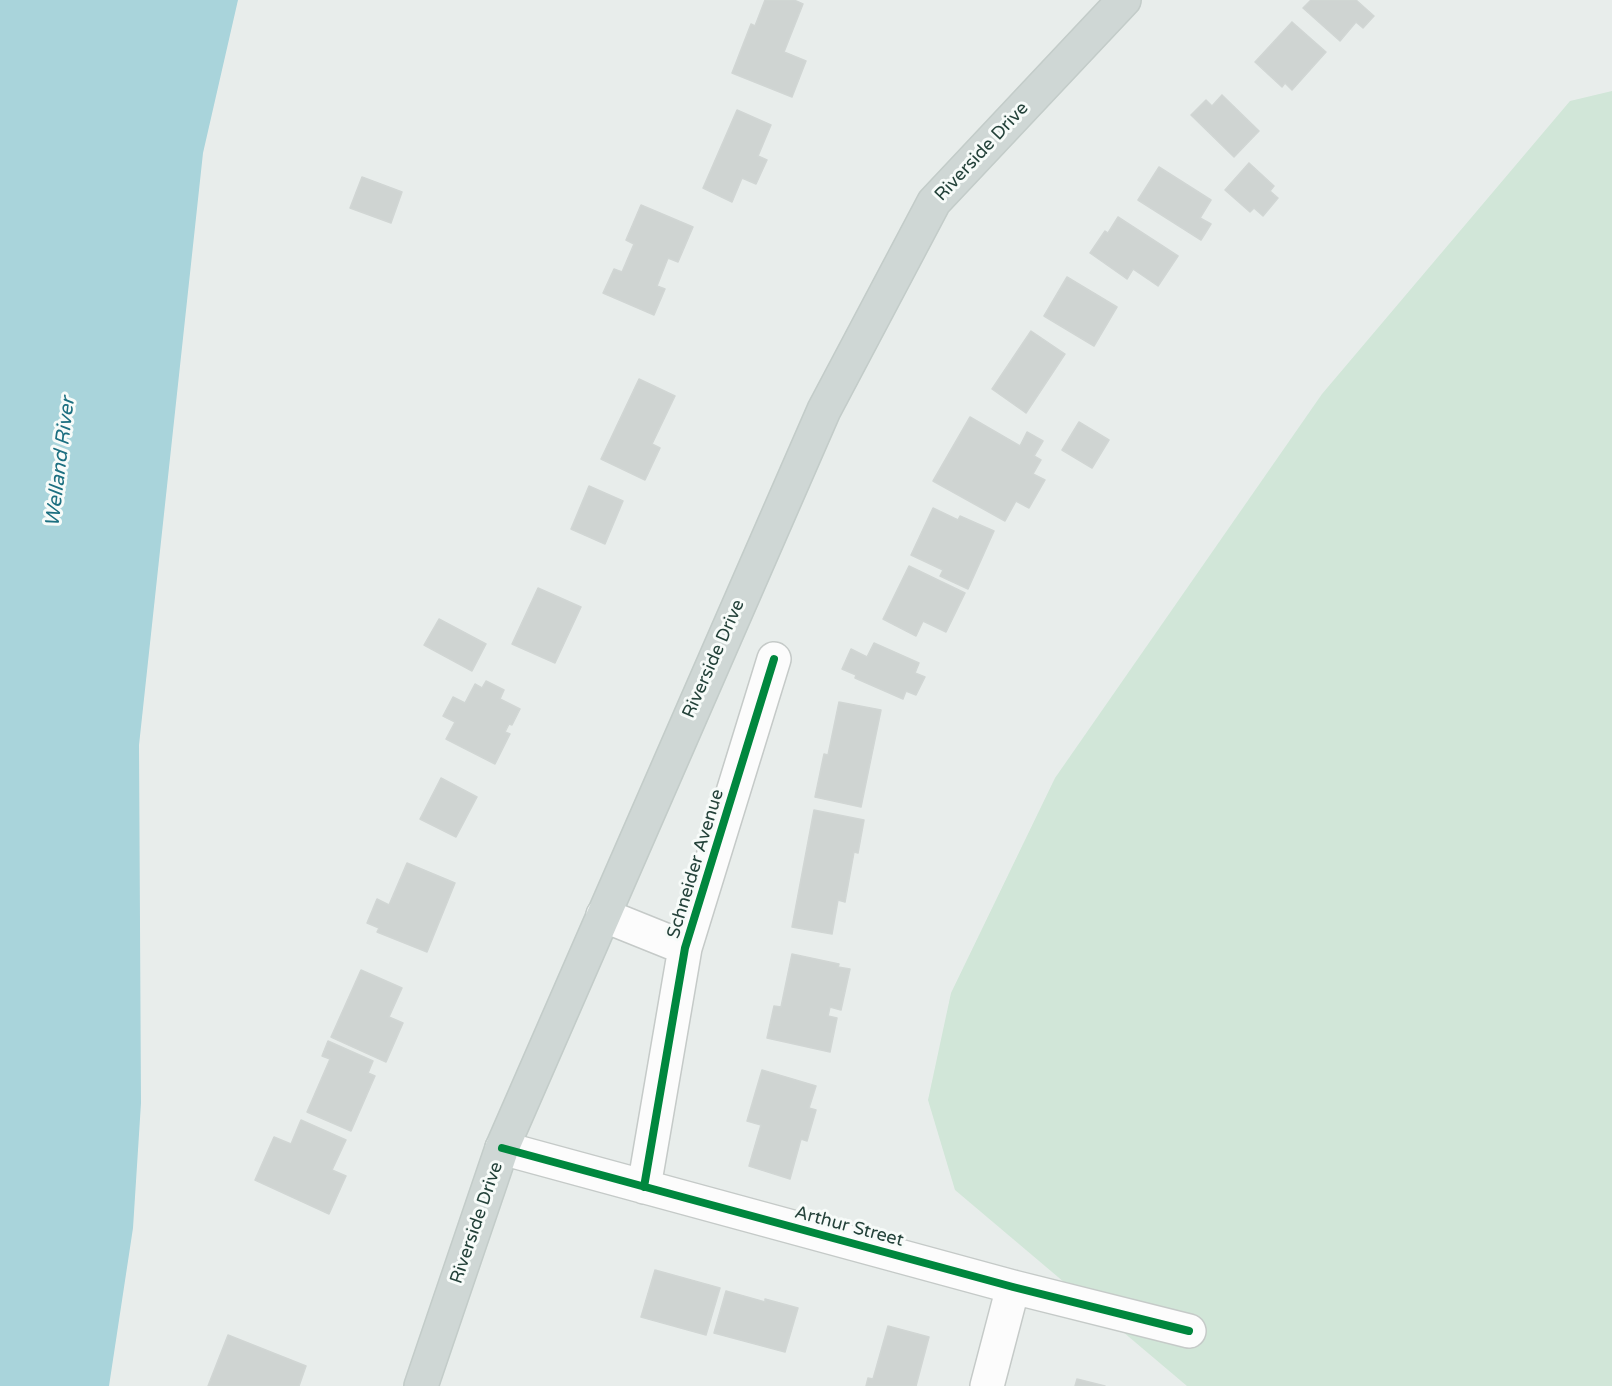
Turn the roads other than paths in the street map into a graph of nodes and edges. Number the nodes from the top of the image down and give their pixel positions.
1 (1124, 0) edge
2 (774, 660) dead end
3 (603, 915) junction
4 (685, 948) junction
5 (502, 1148) junction
6 (644, 1187) junction
7 (1013, 1287) junction
8 (1189, 1331) dead end
9 (421, 1386) edge
10 (987, 1386) edge

1 - 3 main road, Riverside Drive
2 - 4 street, Schneider Avenue
3 - 4 street
3 - 5 main road, Riverside Drive
4 - 6 street, Schneider Avenue
5 - 6 street, Arthur Street
5 - 9 main road, Riverside Drive
6 - 7 street, Arthur Street
7 - 8 street, Arthur Street
7 - 10 street

